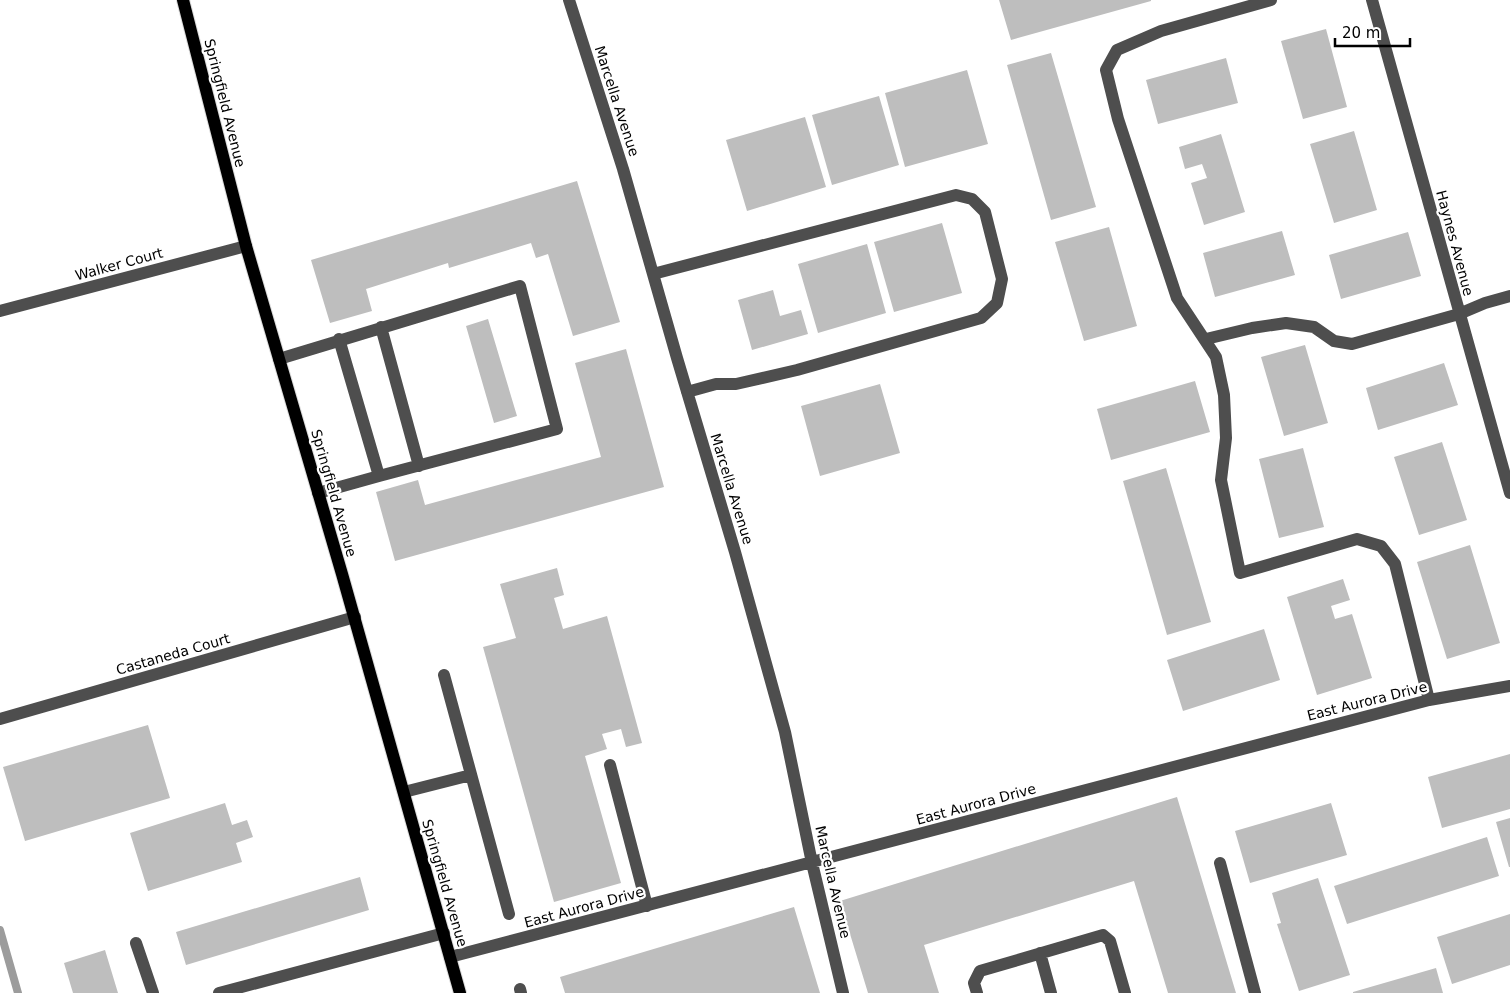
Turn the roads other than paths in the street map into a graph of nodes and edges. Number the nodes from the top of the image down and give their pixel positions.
1 (183, 0) edge
2 (569, 0) edge
3 (1271, 0) edge
4 (1372, 0) edge
5 (246, 246) junction
6 (652, 274) junction
7 (1510, 296) edge
8 (0, 311) edge
9 (1459, 314) junction
10 (381, 328) junction
11 (1206, 339) junction
12 (339, 340) junction
13 (279, 358) junction
14 (687, 392) junction
15 (419, 466) junction
16 (379, 476) junction
17 (318, 493) junction
18 (1510, 493) edge
19 (354, 617) junction
20 (444, 676) dead end
21 (1510, 686) edge
22 (1429, 700) junction
23 (0, 719) edge
24 (610, 764) dead end
25 (471, 775) junction
26 (404, 792) junction
27 (812, 863) junction
28 (1220, 863) dead end
29 (647, 906) junction
30 (509, 914) dead end
31 (444, 933) junction
32 (136, 943) dead end
33 (1040, 953) junction
34 (450, 957) junction
35 (153, 993) edge
36 (219, 993) edge
37 (460, 993) edge
38 (843, 993) edge
39 (977, 993) edge
40 (1051, 993) edge
41 (1125, 993) edge
42 (1255, 993) edge

1 - 5 main road, Springfield Avenue
2 - 6 street, Marcella Avenue
3 - 11 street
4 - 9 street, Haynes Avenue
5 - 8 street, Walker Court
5 - 13 main road, Springfield Avenue
6 - 14 street, Marcella Avenue
6 - 14 street
7 - 9 street
9 - 11 street
9 - 18 street, Haynes Avenue
10 - 12 street
10 - 15 street
10 - 15 street
11 - 22 street
12 - 13 street
12 - 16 street
13 - 17 main road, Springfield Avenue
14 - 27 street, Marcella Avenue
15 - 16 street
16 - 17 street
17 - 19 main road, Springfield Avenue
19 - 23 street, Castaneda Court
19 - 26 main road, Springfield Avenue
20 - 25 street
21 - 22 street, East Aurora Drive
22 - 27 street, East Aurora Drive
24 - 29 street
25 - 26 street
25 - 30 street
26 - 31 main road, Springfield Avenue
27 - 29 street, East Aurora Drive
27 - 38 street, Marcella Avenue
28 - 42 street
29 - 34 street, East Aurora Drive
31 - 34 main road, Springfield Avenue
31 - 36 street
32 - 35 street
33 - 39 street
33 - 40 street
33 - 41 street
34 - 37 main road, Springfield Avenue

